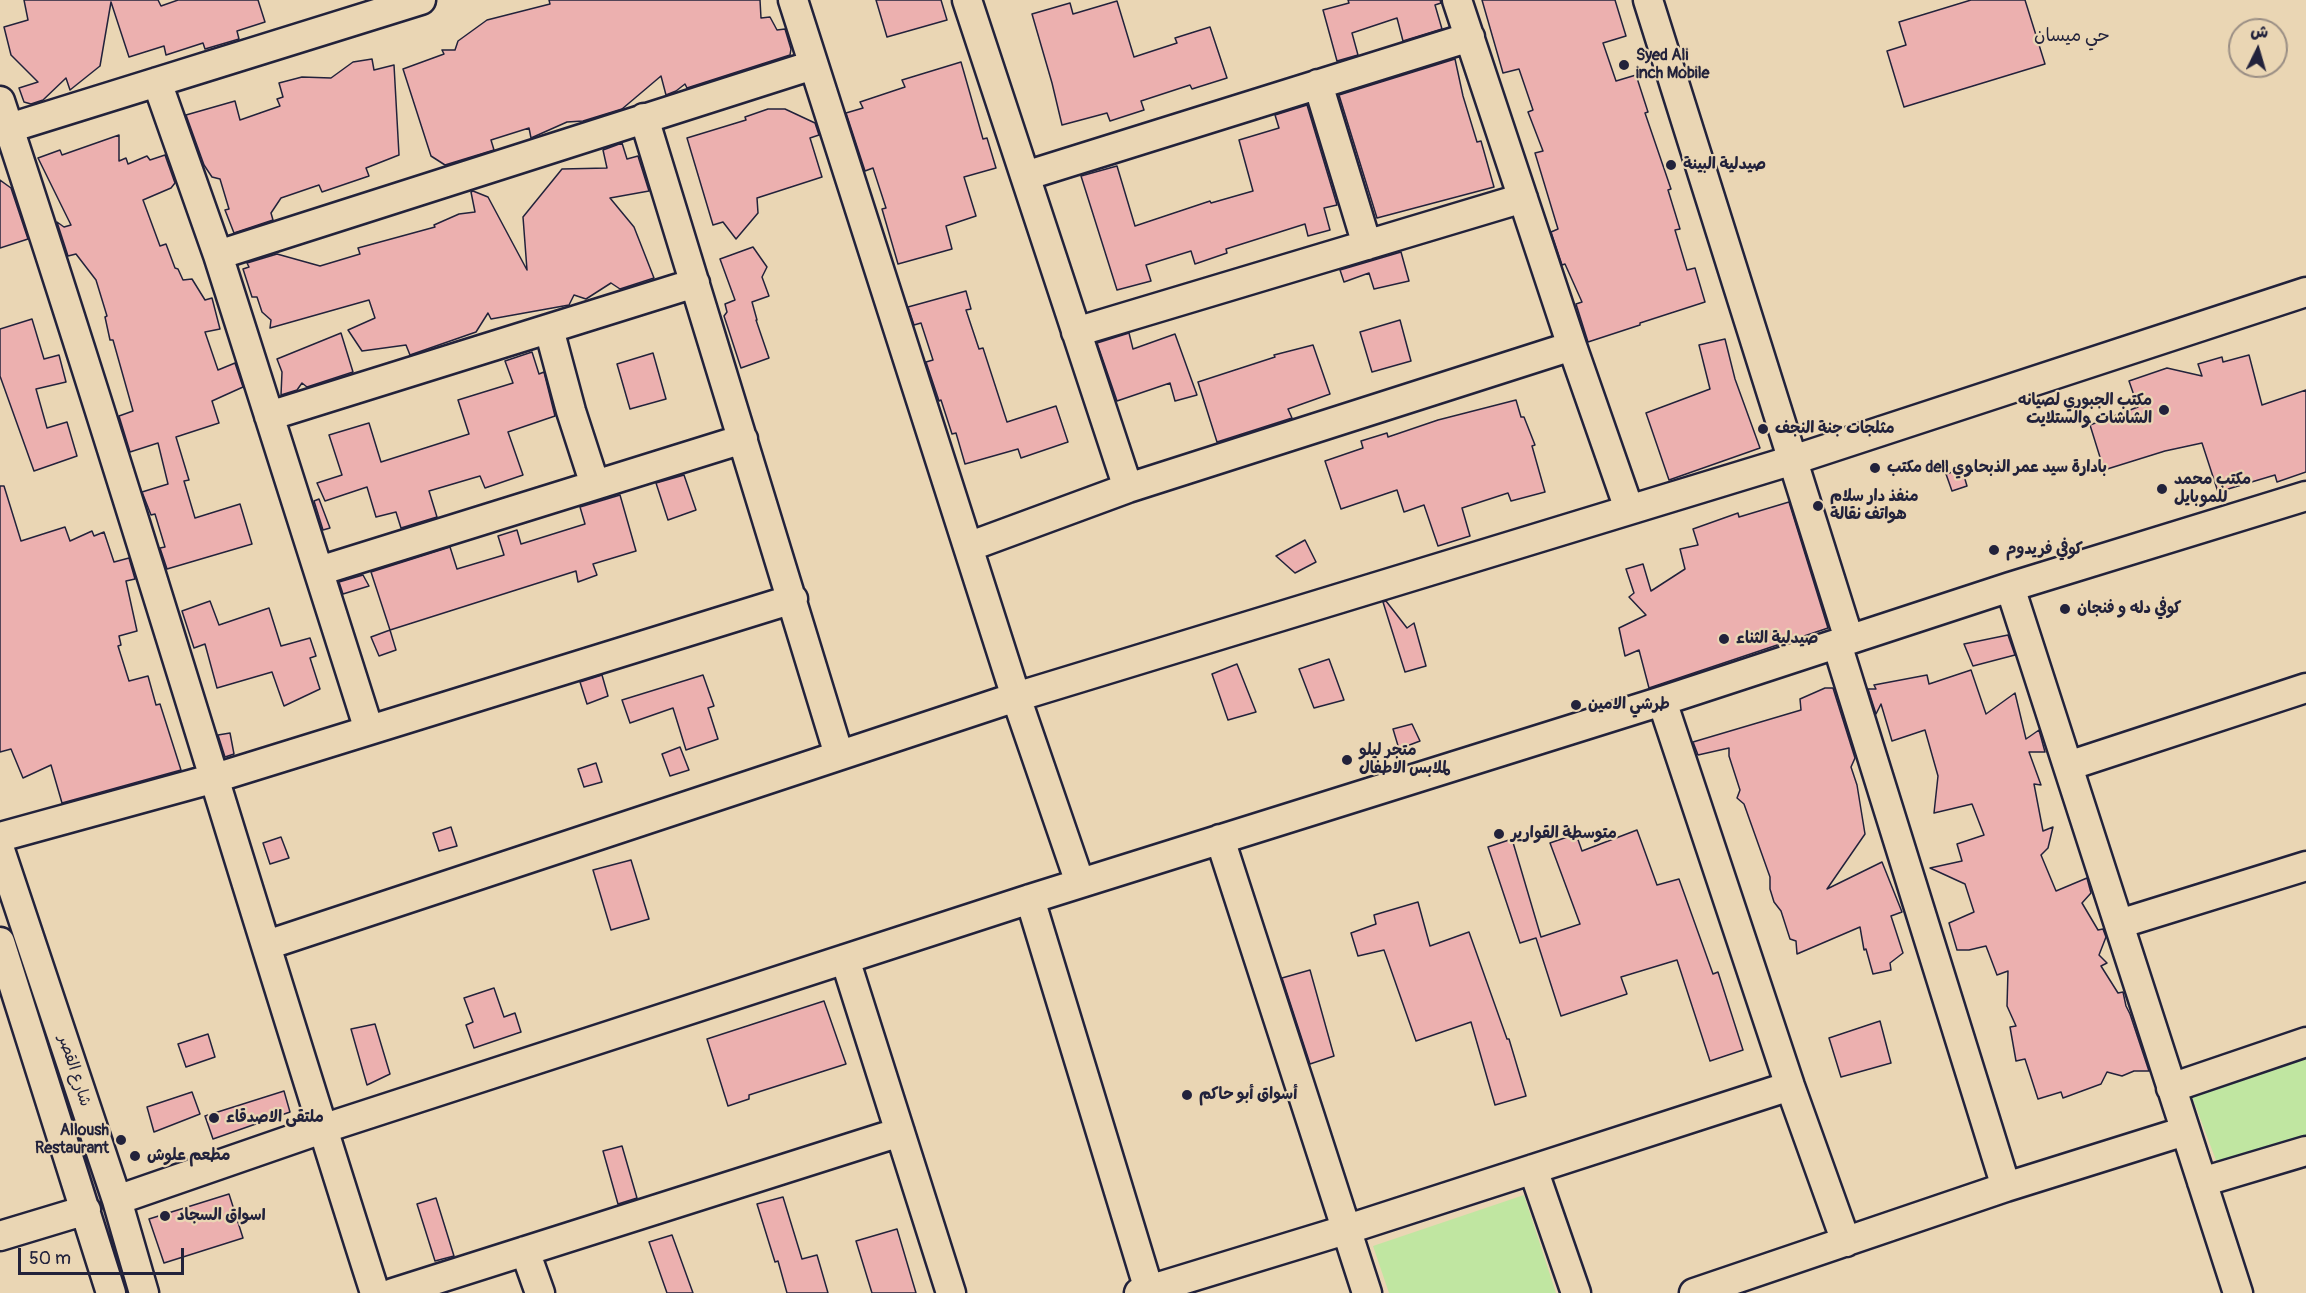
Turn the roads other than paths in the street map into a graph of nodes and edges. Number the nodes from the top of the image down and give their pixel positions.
1 (421, 0) edge
2 (793, 0) edge
3 (1457, 0) edge
4 (1647, 0) edge
5 (973, 2) edge
6 (1470, 37) junction
7 (813, 65) junction
8 (157, 82) junction
9 (1318, 84) junction
10 (0, 101) edge
11 (644, 118) junction
12 (4, 129) edge
13 (1025, 176) junction
14 (1523, 198) junction
15 (1367, 245) junction
16 (218, 255) junction
17 (695, 283) junction
18 (2306, 292) edge
19 (549, 329) junction
20 (1076, 332) junction
21 (1572, 346) junction
22 (269, 416) junction
23 (743, 439) junction
24 (1793, 460) junction
25 (595, 485) junction
26 (1128, 488) junction
27 (2306, 496) edge
28 (1629, 509) junction
29 (968, 546) junction
30 (319, 572) junction
31 (2010, 587) junction
32 (793, 599) junction
33 (1843, 642) junction
34 (2306, 688) edge
35 (1016, 698) junction
36 (1662, 701) junction
37 (369, 730) junction
38 (839, 755) junction
39 (2068, 766) junction
40 (215, 778) junction
41 (0, 837) edge
42 (1220, 839) junction
43 (0, 850) edge
44 (2306, 866) edge
45 (1080, 883) junction
46 (1030, 899) junction
47 (2119, 924) junction
48 (0, 942) edge
49 (267, 945) junction
50 (845, 959) junction
51 (9, 1003) edge
52 (2306, 1042) edge
53 (1790, 1086) junction
54 (2171, 1088) junction
55 (322, 1129) junction
56 (2185, 1131) junction
57 (900, 1132) junction
58 (2306, 1151) edge
59 (1533, 1170) junction
60 (2202, 1182) junction
61 (2006, 1187) junction
62 (117, 1200) junction
63 (86, 1210) junction
64 (1345, 1230) junction
65 (0, 1236) edge
66 (1846, 1242) junction
67 (525, 1251) junction
68 (1746, 1285) edge
69 (1144, 1292) edge
70 (2233, 1292) edge
71 (111, 1293) edge
72 (144, 1293) edge
73 (375, 1293) edge
74 (393, 1293) edge
75 (540, 1293) edge
76 (951, 1293) edge
77 (1367, 1293) edge
78 (1576, 1293) edge
79 (1694, 1293) edge

1 - 8 street
2 - 7 street
3 - 6 street
4 - 24 street
5 - 13 street
6 - 9 street
6 - 14 street
7 - 11 street
7 - 29 street
8 - 12 street
8 - 16 street
9 - 13 street
9 - 15 street
10 - 12 street
11 - 16 street
11 - 17 street
12 - 40 street
13 - 20 street
14 - 15 street
14 - 21 street
15 - 20 street
16 - 22 street
17 - 19 street
17 - 23 street
18 - 24 street
19 - 22 street
19 - 25 street
20 - 26 street
21 - 26 street
21 - 28 street
22 - 30 street
23 - 25 street
23 - 32 street
24 - 28 street
24 - 33 street
25 - 30 street
26 - 29 street
27 - 31 street
28 - 35 street
29 - 35 street
30 - 37 street
31 - 33 street
31 - 39 street
32 - 37 street
32 - 38 street
33 - 36 street
33 - 61 street
34 - 39 street
35 - 38 street
35 - 45 street
36 - 42 street
36 - 53 street
37 - 40 street
38 - 49 street
39 - 47 street
40 - 41 street
40 - 49 street
42 - 45 street
42 - 64 street
43 - 62 street, شارع القصر
44 - 47 street
45 - 46 street
46 - 50 street
46 - 69 street
47 - 54 street
48 - 51 street, شارع القصر
49 - 55 street
50 - 55 street
50 - 57 street
51 - 63 street, شارع القصر
52 - 54 street
53 - 59 street
53 - 66 street
54 - 56 street
55 - 62 street
55 - 73 street
56 - 60 street
56 - 61 street
57 - 67 street
57 - 76 street
58 - 60 street
59 - 64 street
59 - 78 street
60 - 70 street
61 - 66 street
62 - 72 street, شارع القصر
63 - 65 street
63 - 71 street, شارع القصر
64 - 69 street
64 - 77 street
66 - 68 street
67 - 74 street
67 - 75 street
68 - 79 street

